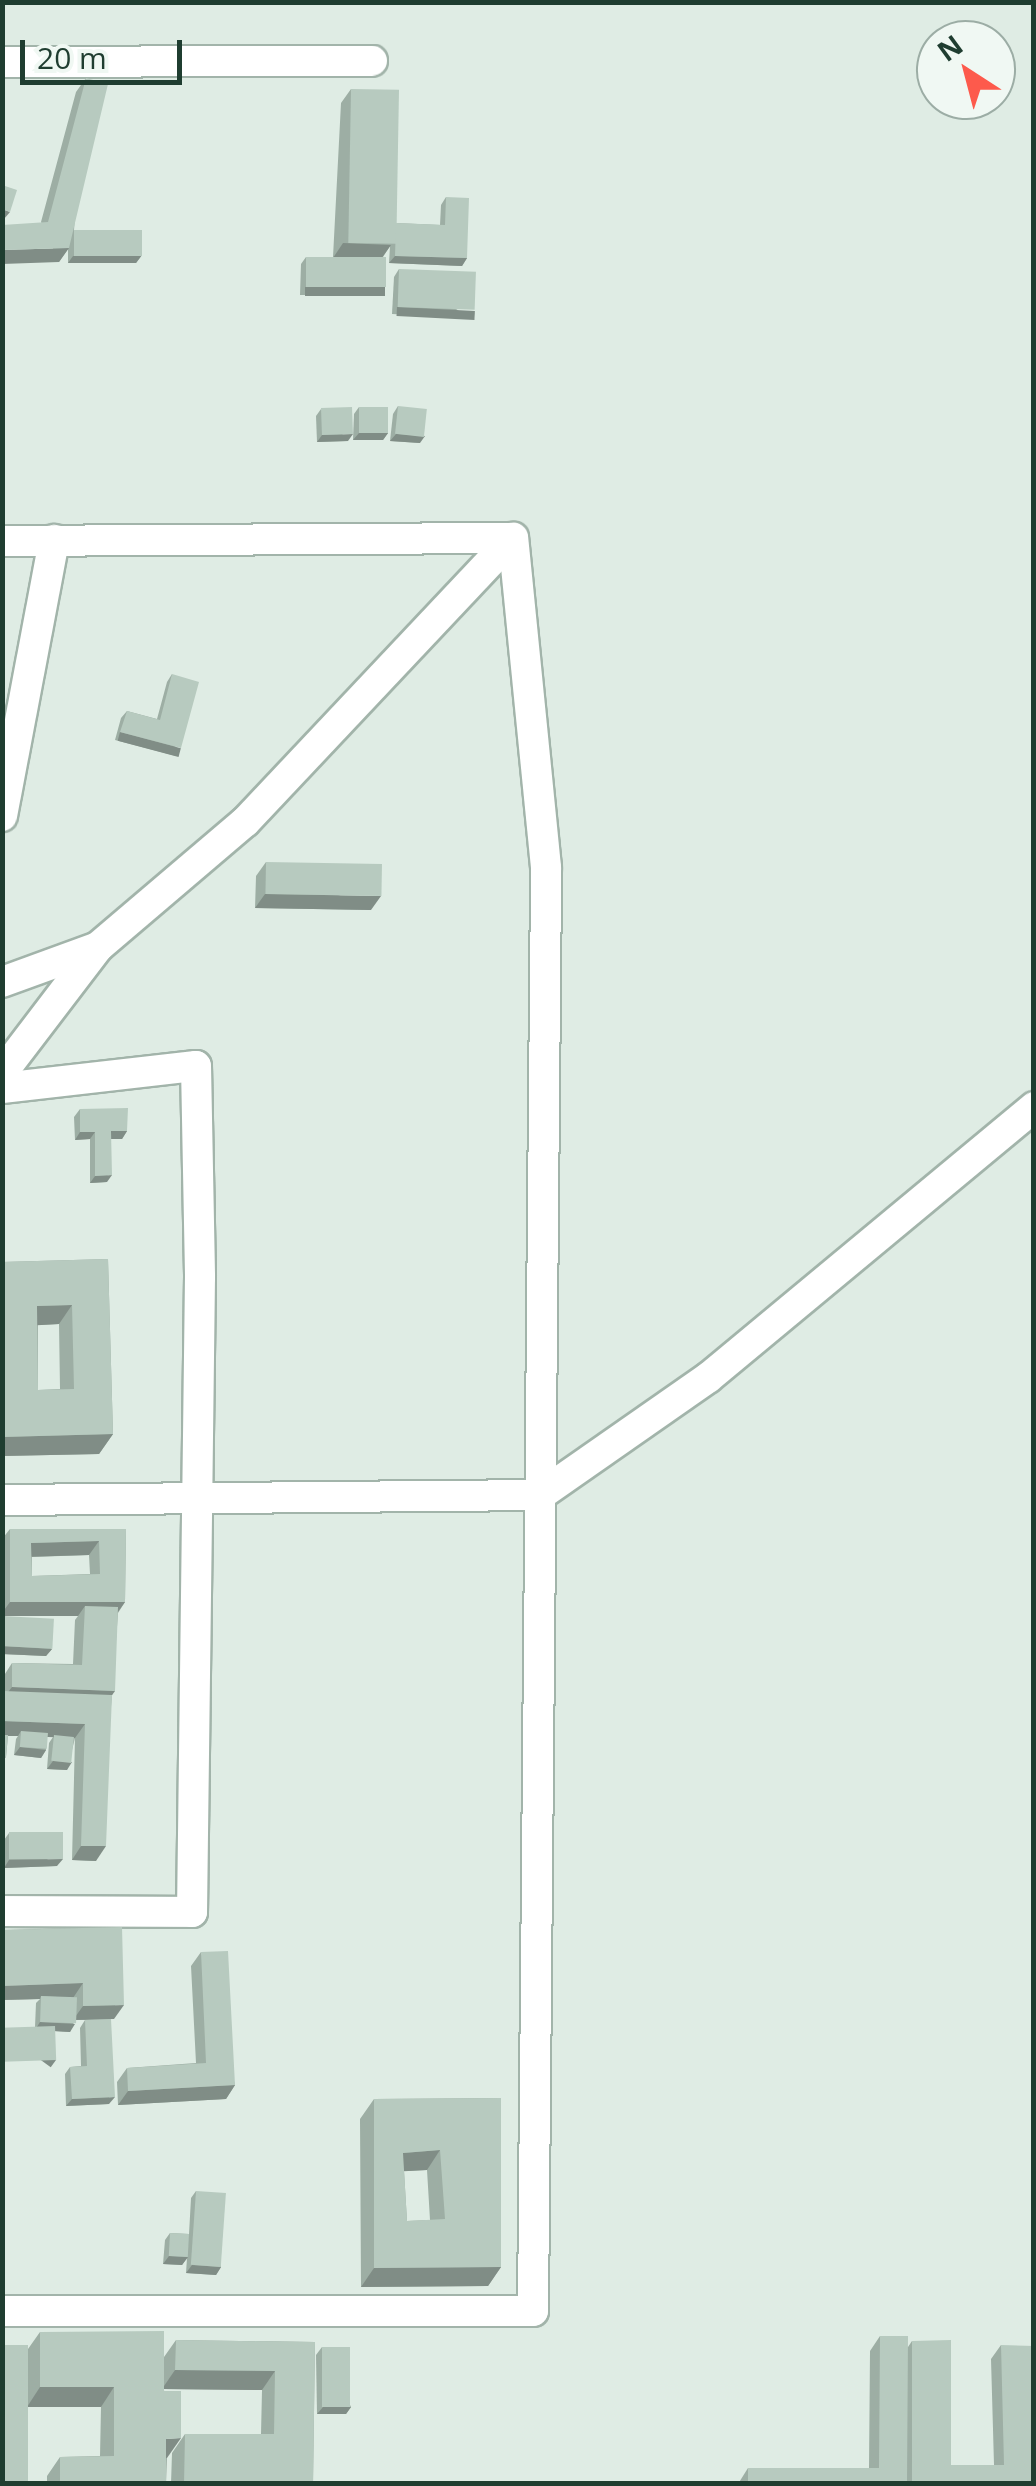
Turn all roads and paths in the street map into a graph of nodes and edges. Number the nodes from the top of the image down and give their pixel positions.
1 (372, 61) dead end
2 (2, 62) edge
3 (513, 538) junction
4 (54, 540) junction
5 (2, 541) edge
6 (2, 816) edge
7 (98, 947) junction
8 (2, 982) edge
9 (2, 1074) edge
10 (2, 1088) edge
11 (1034, 1108) edge
12 (540, 1496) junction
13 (194, 1499) junction
14 (2, 1500) edge
15 (2, 1911) edge
16 (2, 2311) edge

1 - 2 street
3 - 4 street
3 - 7 street
3 - 12 street
4 - 5 street
4 - 6 street
7 - 8 street
7 - 9 street
10 - 13 street
11 - 12 street
12 - 13 street
12 - 16 street
13 - 14 street
13 - 15 street

